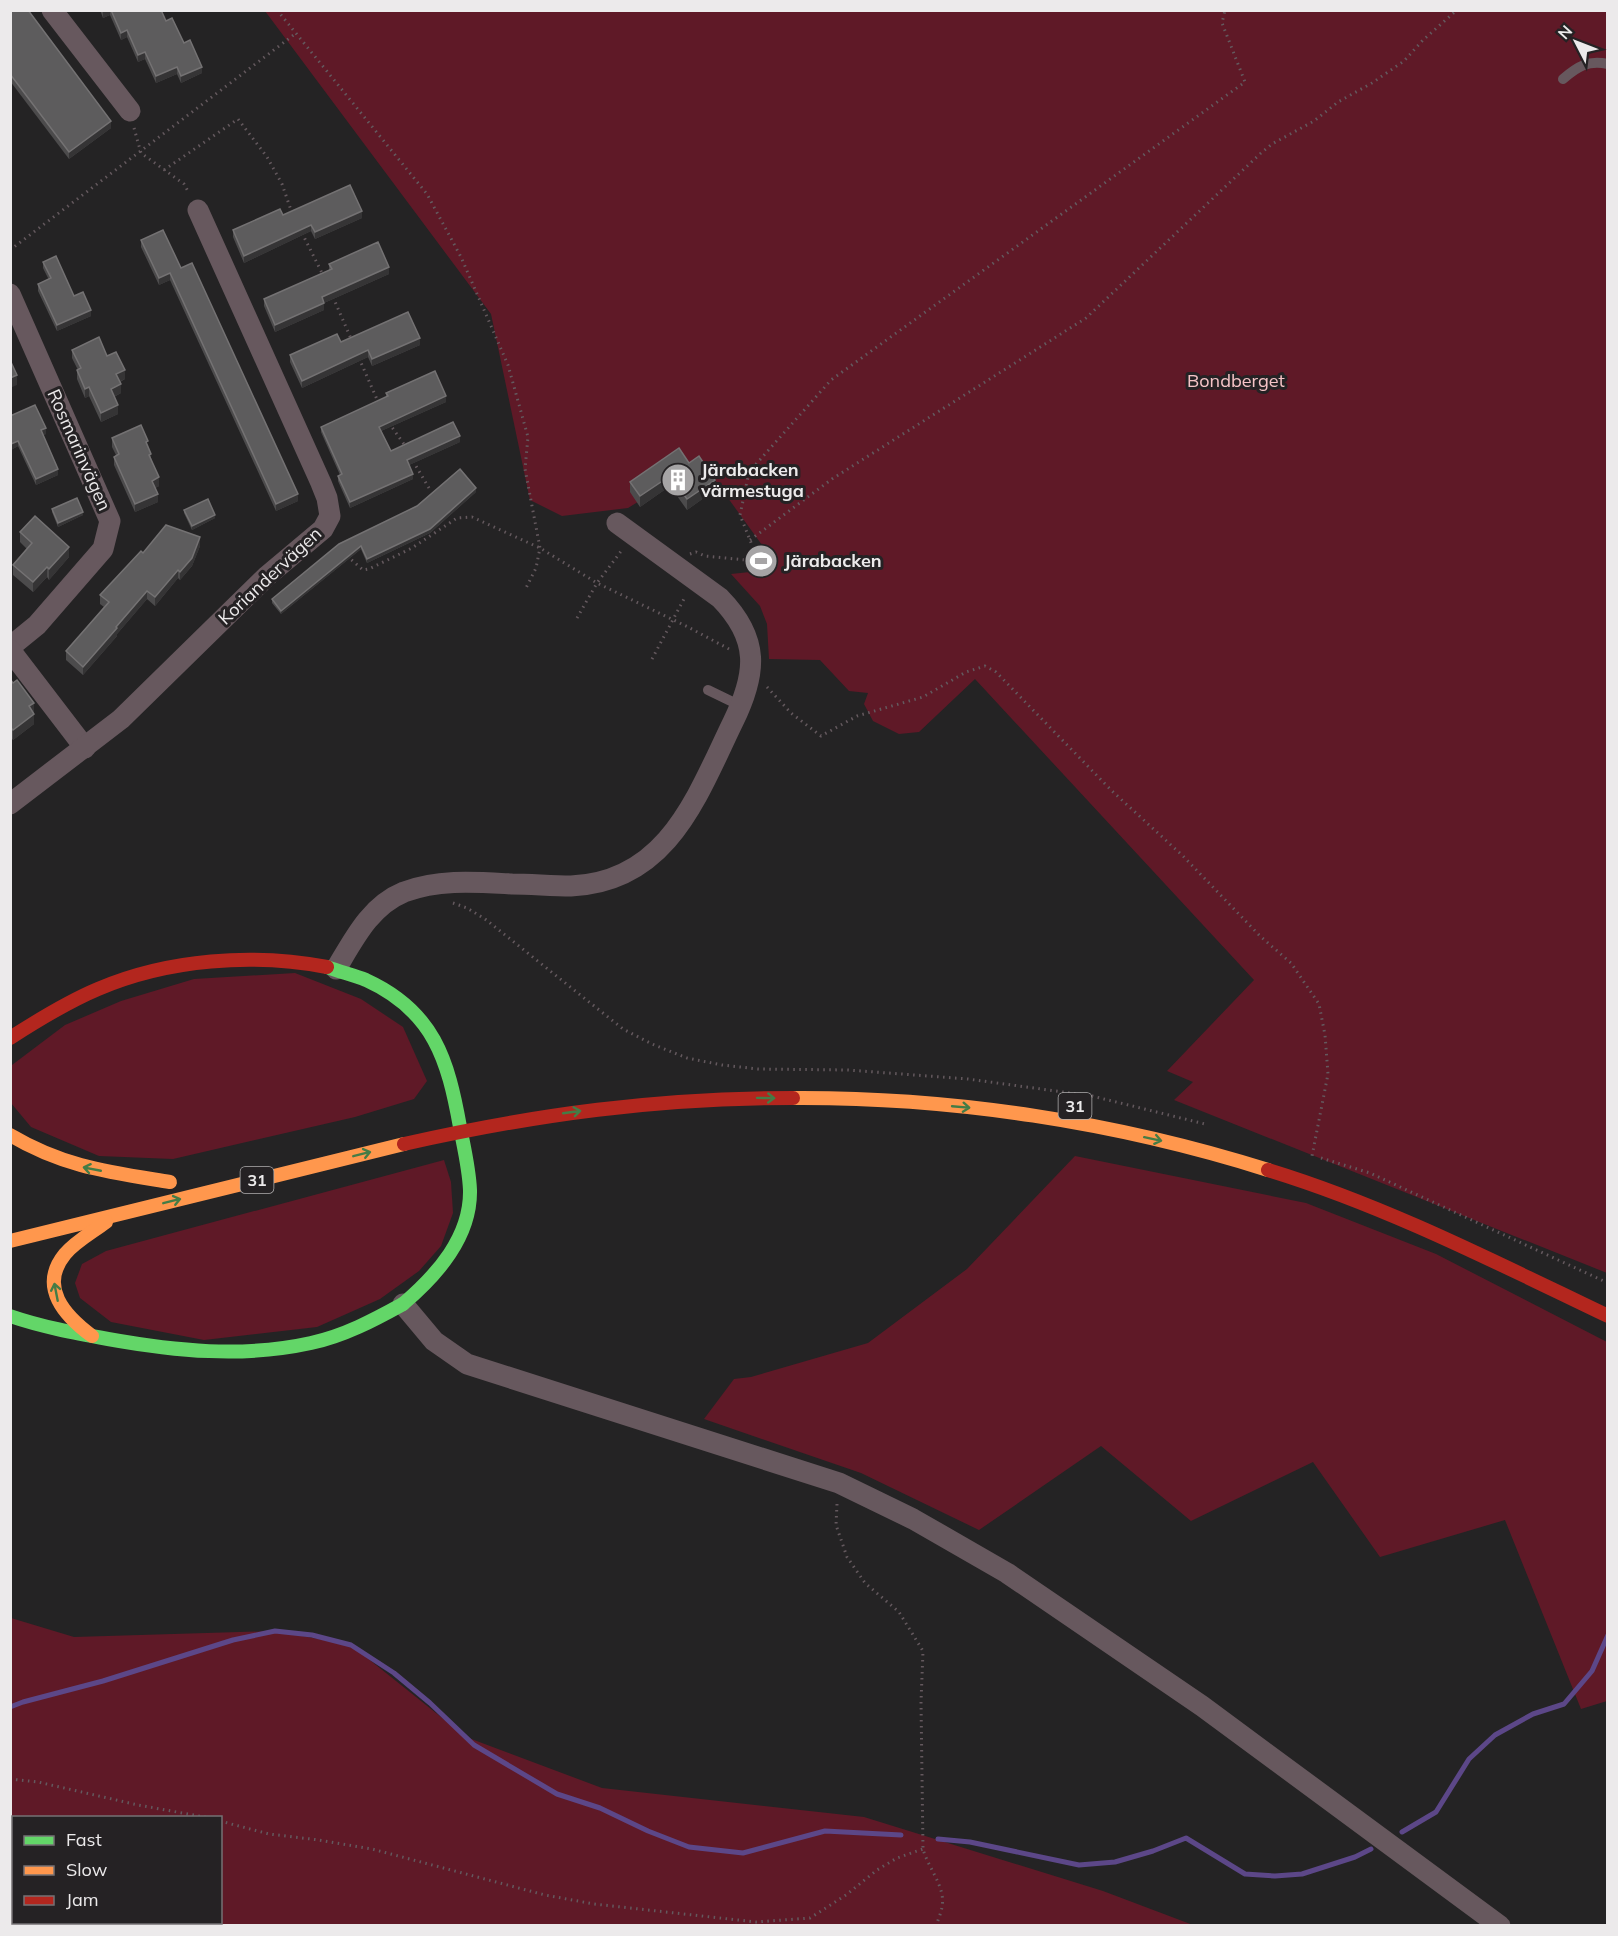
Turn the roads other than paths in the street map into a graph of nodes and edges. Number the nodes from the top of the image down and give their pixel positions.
1 (52, 10) edge
2 (1608, 64) edge
3 (1563, 79) dead end
4 (130, 111) road end
5 (198, 210) road end
6 (10, 294) edge
7 (617, 523) dead end
8 (10, 648) edge
9 (708, 690) dead end
10 (741, 706) junction
11 (85, 748) junction
12 (10, 804) edge
13 (336, 969) junction
14 (10, 1038) edge
15 (466, 1112) dead end
16 (443, 1116) dead end
17 (10, 1135) edge
18 (136, 1190) dead end
19 (116, 1215) junction
20 (10, 1240) edge
21 (403, 1304) junction
22 (10, 1316) edge
23 (1608, 1316) edge
24 (92, 1335) junction
25 (1500, 1926) edge

1 - 4 street
2 - 3 lane
5 - 11 street, Koriandervägen
6 - 8 street, Rosmarinvägen
7 - 10 street
8 - 11 street, Rosmarinvägen
9 - 10 lane
10 - 13 street
11 - 12 street, Koriandervägen
13 - 14 main road
13 - 21 main road
15 - 16 main road
18 -> 17 main road
19 - 20 main road, 31
19 -> 23 main road, 31
24 -> 19 main road
21 - 24 main road
21 - 25 street
22 - 24 main road

